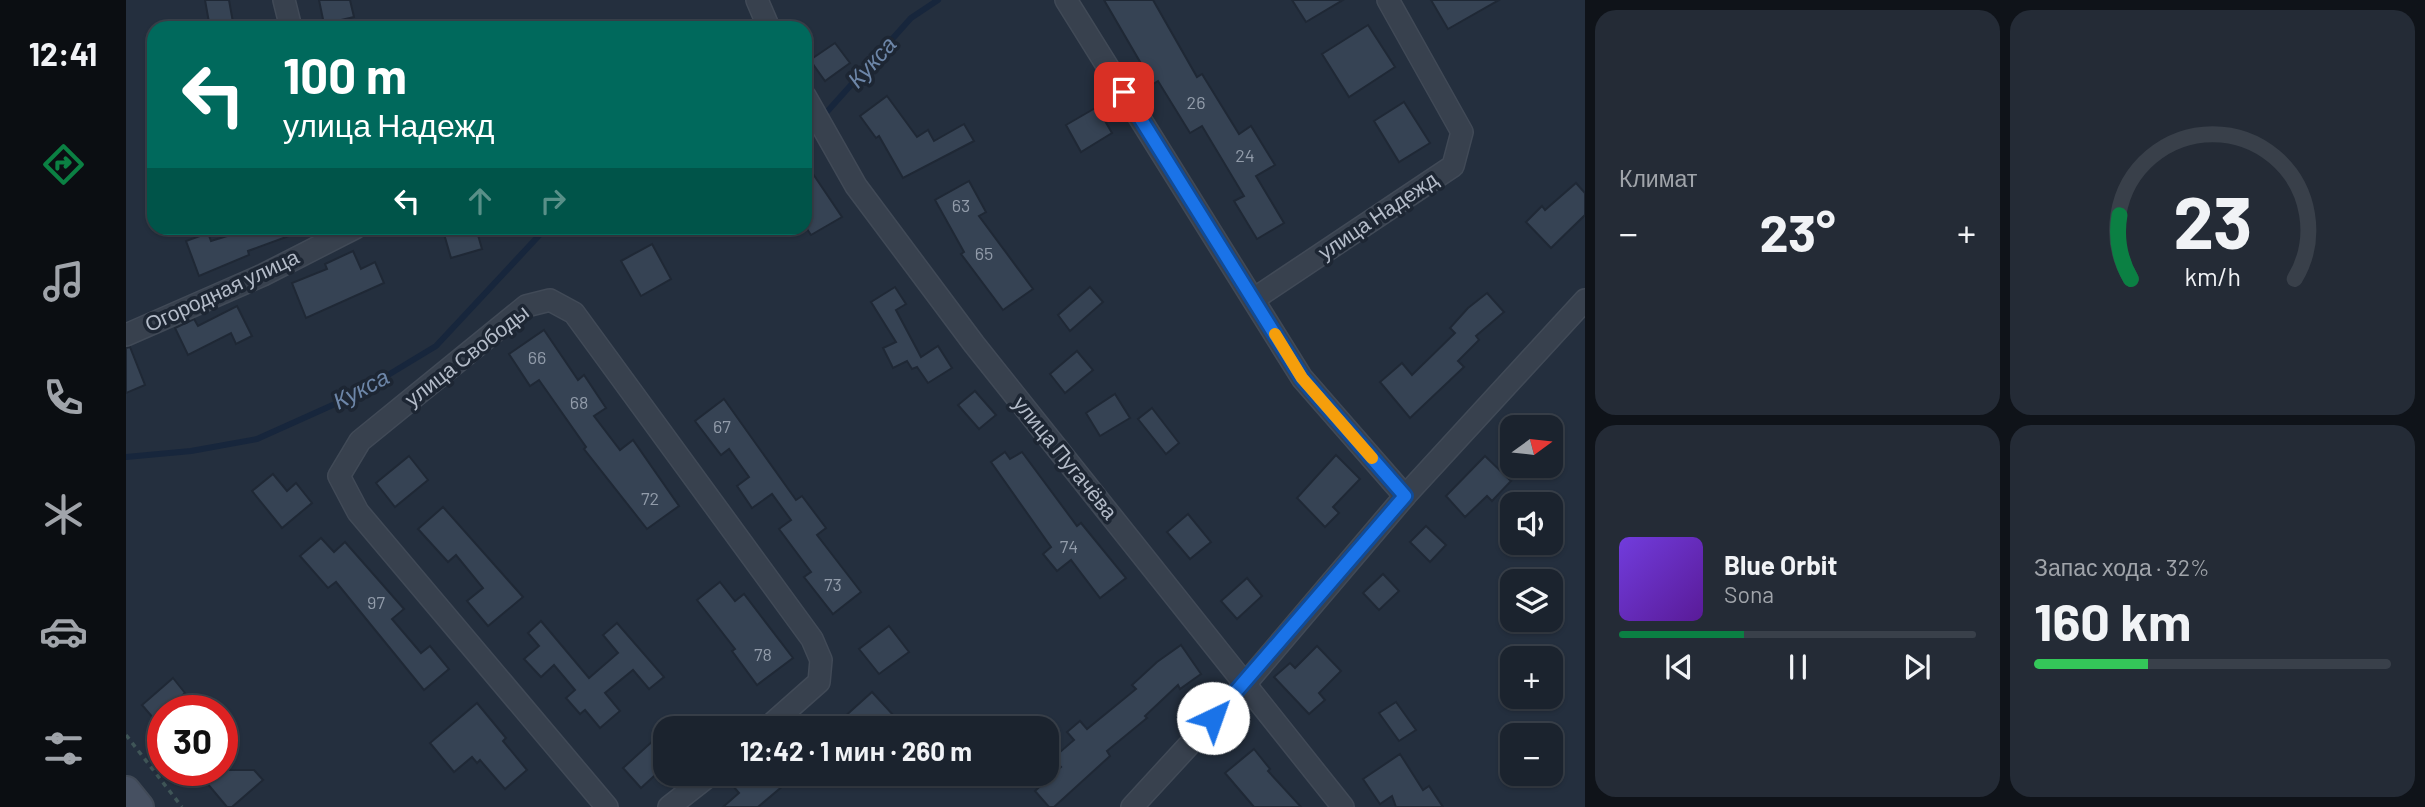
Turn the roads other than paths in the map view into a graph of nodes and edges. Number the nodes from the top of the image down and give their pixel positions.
1 (284, 0) edge
2 (757, 0) edge
3 (1066, 0) edge
4 (1388, 0) edge
5 (289, 21) edge
6 (766, 21) edge
7 (812, 107) edge
8 (341, 235) edge
9 (1254, 299) junction
10 (1585, 300) edge
11 (126, 335) edge
12 (1405, 496) junction
13 (1246, 683) junction
14 (781, 716) edge
15 (695, 786) edge
16 (126, 791) edge
17 (139, 807) edge
18 (607, 807) edge
19 (669, 807) edge
20 (1132, 807) edge
21 (1343, 807) edge

1 - 5 street
2 - 6 street
3 - 9 street
4 - 9 street, улица Надежд
7 - 13 street, улица Пугачёва
8 - 11 street, Огородная улица
9 - 12 street
10 - 12 street
12 - 13 street
13 - 20 street
13 - 21 street, улица Пугачёва
14 - 18 street, улица Свободы
15 - 19 street
16 - 17 street

